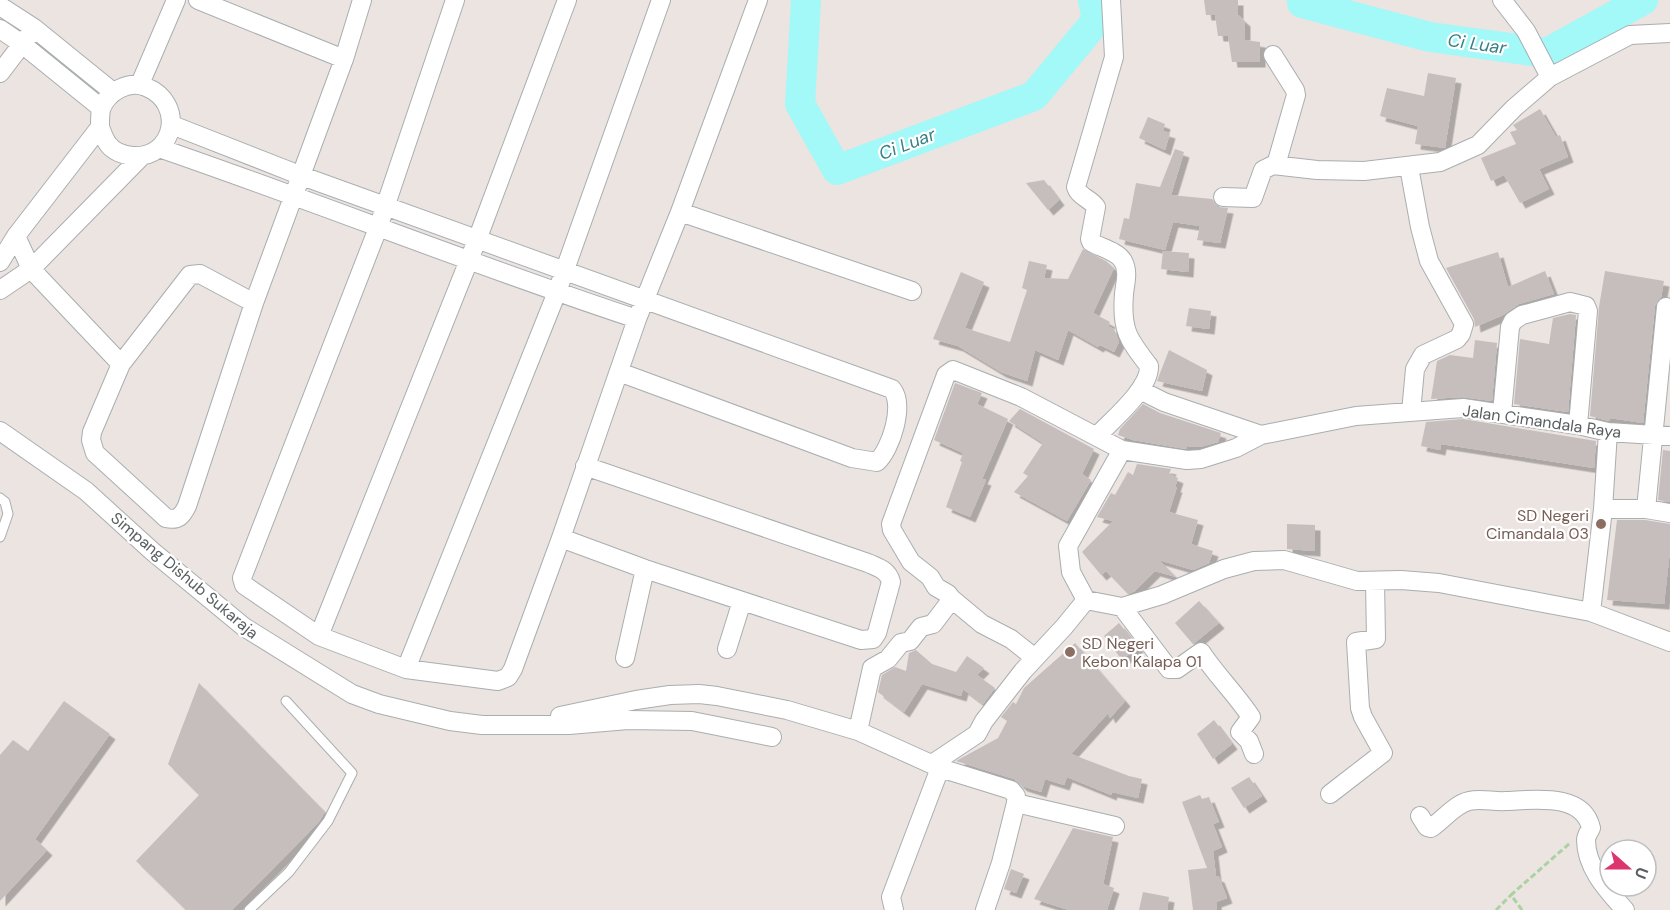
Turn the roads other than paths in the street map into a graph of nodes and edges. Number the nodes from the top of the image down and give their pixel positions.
1 (176, 0) edge
2 (198, 0) edge
3 (362, 0) edge
4 (455, 0) edge
5 (567, 0) edge
6 (661, 0) edge
7 (758, 0) edge
8 (1111, 0) edge
9 (1502, 0) edge
10 (0, 6) edge
11 (34, 28) junction
12 (0, 29) edge
13 (1670, 33) edge
14 (22, 44) junction
15 (1273, 55) dead end
16 (344, 59) junction
17 (0, 73) edge
18 (1548, 73) junction
19 (140, 84) junction
20 (113, 92) junction
21 (102, 108) junction
22 (172, 125) junction
23 (100, 127) junction
24 (159, 148) junction
25 (142, 156) junction
26 (1276, 165) junction
27 (1409, 167) junction
28 (302, 176) junction
29 (295, 195) junction
30 (1223, 197) dead end
31 (386, 206) junction
32 (680, 212) junction
33 (378, 228) junction
34 (16, 236) junction
35 (477, 240) junction
36 (469, 260) junction
37 (0, 262) edge
38 (31, 269) junction
39 (565, 271) junction
40 (0, 290) edge
41 (912, 291) dead end
42 (557, 292) junction
43 (646, 300) junction
44 (254, 303) junction
45 (1666, 307) dead end
46 (637, 319) junction
47 (122, 364) junction
48 (619, 372) junction
49 (1140, 390) junction
50 (1411, 412) junction
51 (1502, 413) junction
52 (1578, 425) junction
53 (0, 432) edge
54 (1608, 432) junction
55 (1262, 435) junction
56 (1661, 435) edge
57 (1097, 436) junction
58 (1122, 450) junction
59 (585, 466) junction
60 (0, 498) edge
61 (1603, 509) junction
62 (1646, 509) junction
63 (1670, 513) edge
64 (0, 537) edge
65 (561, 538) junction
66 (645, 569) junction
67 (1375, 581) junction
68 (952, 599) junction
69 (1086, 600) junction
70 (742, 601) junction
71 (1122, 607) junction
72 (1591, 612) junction
73 (319, 636) junction
74 (1670, 642) edge
75 (727, 649) dead end
76 (625, 658) dead end
77 (1035, 658) junction
78 (406, 669) junction
79 (286, 701) dead end
80 (533, 724) junction
81 (858, 731) junction
82 (772, 737) dead end
83 (1254, 754) dead end
84 (936, 766) junction
85 (1330, 794) dead end
86 (1016, 803) junction
87 (1420, 816) dead end
88 (1115, 826) dead end
89 (249, 910) edge
90 (894, 910) edge
91 (985, 910) edge
92 (1625, 910) edge

1 - 19 street
2 - 16 street
3 - 16 street
4 - 31 street
5 - 35 street
6 - 39 street
7 - 32 street
8 - 49 street
9 - 18 street
10 - 11 street
11 - 14 street
11 - 20 street
12 - 14 street
13 - 18 street
14 - 17 street
14 - 21 street
15 - 26 street
16 - 28 street
18 - 27 street
19 - 20 street
19 - 22 street
20 - 21 street
21 - 23 street
22 - 24 street
22 - 28 street
23 - 25 street
23 - 34 street
24 - 25 street
24 - 29 street
25 - 38 street
26 - 27 street
26 - 30 street
27 - 50 street
28 - 29 street
28 - 31 street
29 - 33 street
29 - 44 street
31 - 33 street
31 - 35 street
32 - 41 street
32 - 43 street
33 - 36 street
33 - 73 street
34 - 37 street
34 - 38 street
35 - 36 street
35 - 39 street
36 - 42 street
36 - 73 street
38 - 40 street
38 - 47 street
39 - 42 street
39 - 43 street
42 - 46 street
42 - 78 street
43 - 46 street
43 - 48 street
44 - 47 street
44 - 47 street
45 - 56 street
46 - 48 street
48 - 59 street
49 - 55 street
49 - 57 street
50 - 51 street, Jalan Cimandala Raya
50 - 55 street, Jalan Cimandala Raya
51 - 52 street, Jalan Cimandala Raya
51 - 52 street
52 - 54 street, Jalan Cimandala Raya
53 - 80 street, Simpang Dishub Sukaraja
54 - 56 street, Jalan Cimandala Raya
54 - 61 street
55 - 58 street, Jalan Cimandala Raya
56 - 62 street
57 - 58 street
57 - 68 street
58 - 69 street
59 - 65 street
59 - 70 street
60 - 64 lane
61 - 62 street
61 - 72 street
62 - 63 street
65 - 66 street
65 - 78 street
66 - 70 street
66 - 76 street
67 - 71 street
67 - 72 street
67 - 85 street
68 - 77 street
68 - 81 street
69 - 71 street
69 - 77 street
70 - 75 street
71 - 83 street
72 - 74 street
73 - 78 street
77 - 84 street
79 - 89 lane
80 - 81 street
80 - 82 street, Simpang Dishub Sukaraja
81 - 84 street
84 - 86 street
84 - 90 street
86 - 88 street
86 - 91 street
87 - 92 street

